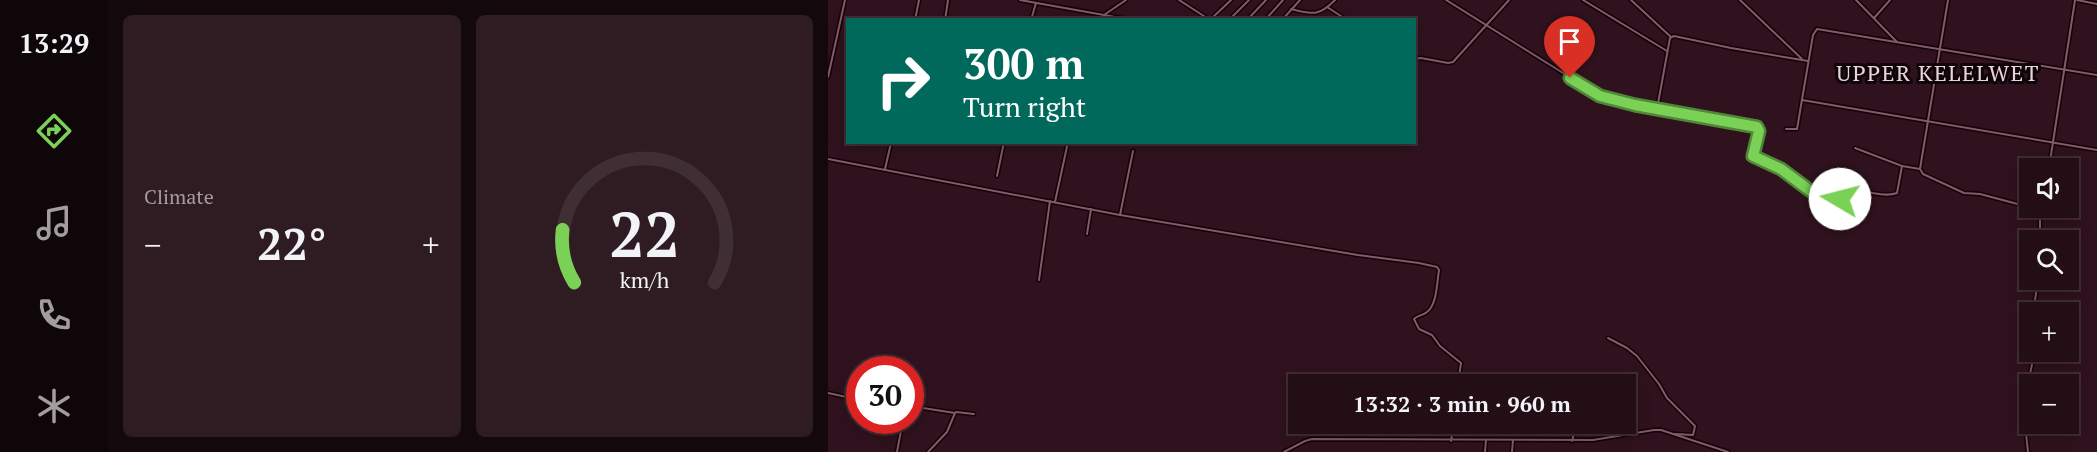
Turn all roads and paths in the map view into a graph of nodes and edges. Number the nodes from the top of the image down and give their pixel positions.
1 (845, 0) edge
2 (919, 0) edge
3 (948, 0) edge
4 (1020, 0) edge
5 (1126, 0) edge
6 (1179, 0) edge
7 (1231, 0) edge
8 (1249, 0) edge
9 (1266, 0) edge
10 (1283, 0) edge
11 (1335, 0) edge
12 (1446, 0) edge
13 (1509, 0) edge
14 (1582, 0) edge
15 (1631, 0) edge
16 (1740, 0) edge
17 (1856, 0) edge
18 (1890, 0) edge
19 (1947, 0) edge
20 (2076, 0) edge
21 (1298, 1) edge
22 (1036, 3) junction
23 (2097, 4) edge
24 (1327, 7) junction
25 (1291, 9) junction
26 (1094, 13) junction
27 (1104, 15) junction
28 (915, 18) edge
29 (945, 18) edge
30 (1032, 18) edge
31 (1093, 18) edge
32 (1121, 18) edge
33 (1207, 18) edge
34 (1212, 18) edge
35 (1231, 18) edge
36 (1249, 18) edge
37 (1267, 18) edge
38 (1284, 18) edge
39 (1344, 18) edge
40 (1874, 18) junction
41 (1486, 25) junction
42 (1671, 37) junction
43 (1897, 42) junction
44 (1940, 50) junction
45 (1667, 51) junction
46 (1416, 58) edge
47 (1802, 59) junction
48 (1809, 61) junction
49 (2064, 70) junction
50 (2097, 75) edge
51 (828, 77) edge
52 (1802, 100) junction
53 (1657, 109) junction
54 (1927, 121) junction
55 (1786, 129) dead end
56 (2053, 141) junction
57 (891, 144) edge
58 (1004, 144) edge
59 (1068, 144) edge
60 (1855, 148) dead end
61 (2097, 150) edge
62 (1133, 151) dead end
63 (2050, 158) edge
64 (828, 159) edge
65 (1902, 166) junction
66 (885, 169) junction
67 (1920, 169) junction
68 (998, 176) dead end
69 (1050, 201) junction
70 (1055, 202) junction
71 (2019, 203) edge
72 (1091, 209) junction
73 (1120, 215) junction
74 (1087, 234) dead end
75 (1039, 280) dead end
76 (1608, 338) dead end
77 (2033, 362) edge
78 (1459, 374) edge
79 (828, 393) edge
80 (846, 397) edge
81 (924, 408) edge
82 (955, 412) junction
83 (974, 414) dead end
84 (900, 434) edge
85 (1452, 434) edge
86 (1574, 434) edge
87 (1674, 434) junction
88 (1486, 440) junction
89 (1513, 440) junction
90 (1451, 441) junction
91 (1572, 441) junction
92 (897, 452) edge
93 (928, 452) edge
94 (1284, 452) edge
95 (1485, 452) edge
96 (1512, 452) edge
97 (1728, 452) edge
98 (2028, 452) edge

1 - 51 street
2 - 28 street
3 - 29 street
4 - 22 street
5 - 27 street
6 - 33 street
7 - 34 street
8 - 35 street
9 - 36 street
10 - 37 street
11 - 24 street
12 - 41 street
13 - 41 street
14 - 45 street
15 - 42 street
16 - 47 street
17 - 40 street
18 - 40 street
19 - 44 street
20 - 23 street
20 - 49 street
21 - 25 street
22 - 26 street
22 - 30 street
24 - 25 street
24 - 39 street
25 - 38 street
26 - 27 street
26 - 31 street
27 - 32 street
40 - 43 street
41 - 46 street
41 - 53 street
42 - 45 street
42 - 47 street
43 - 44 street
43 - 48 street
44 - 49 street
44 - 54 street
45 - 53 street
47 - 48 street
48 - 52 street
49 - 50 street
49 - 56 street
52 - 54 street
52 - 55 street
53 - 65 street
54 - 56 street
54 - 67 street
56 - 61 street
56 - 63 street
57 - 66 street
58 - 68 street
59 - 70 street
60 - 65 street
62 - 73 street
64 - 66 street
65 - 67 street
66 - 69 street
67 - 71 street
69 - 70 street
69 - 75 street
70 - 72 street
72 - 73 street
72 - 74 street
73 - 78 street
76 - 87 street
77 - 98 street
79 - 80 street
81 - 82 street
82 - 83 street
82 - 93 street
84 - 92 street
85 - 90 street
86 - 91 street
87 - 91 street
87 - 97 street
88 - 89 street
88 - 90 street
88 - 95 street
89 - 91 street
89 - 96 street
90 - 94 street

